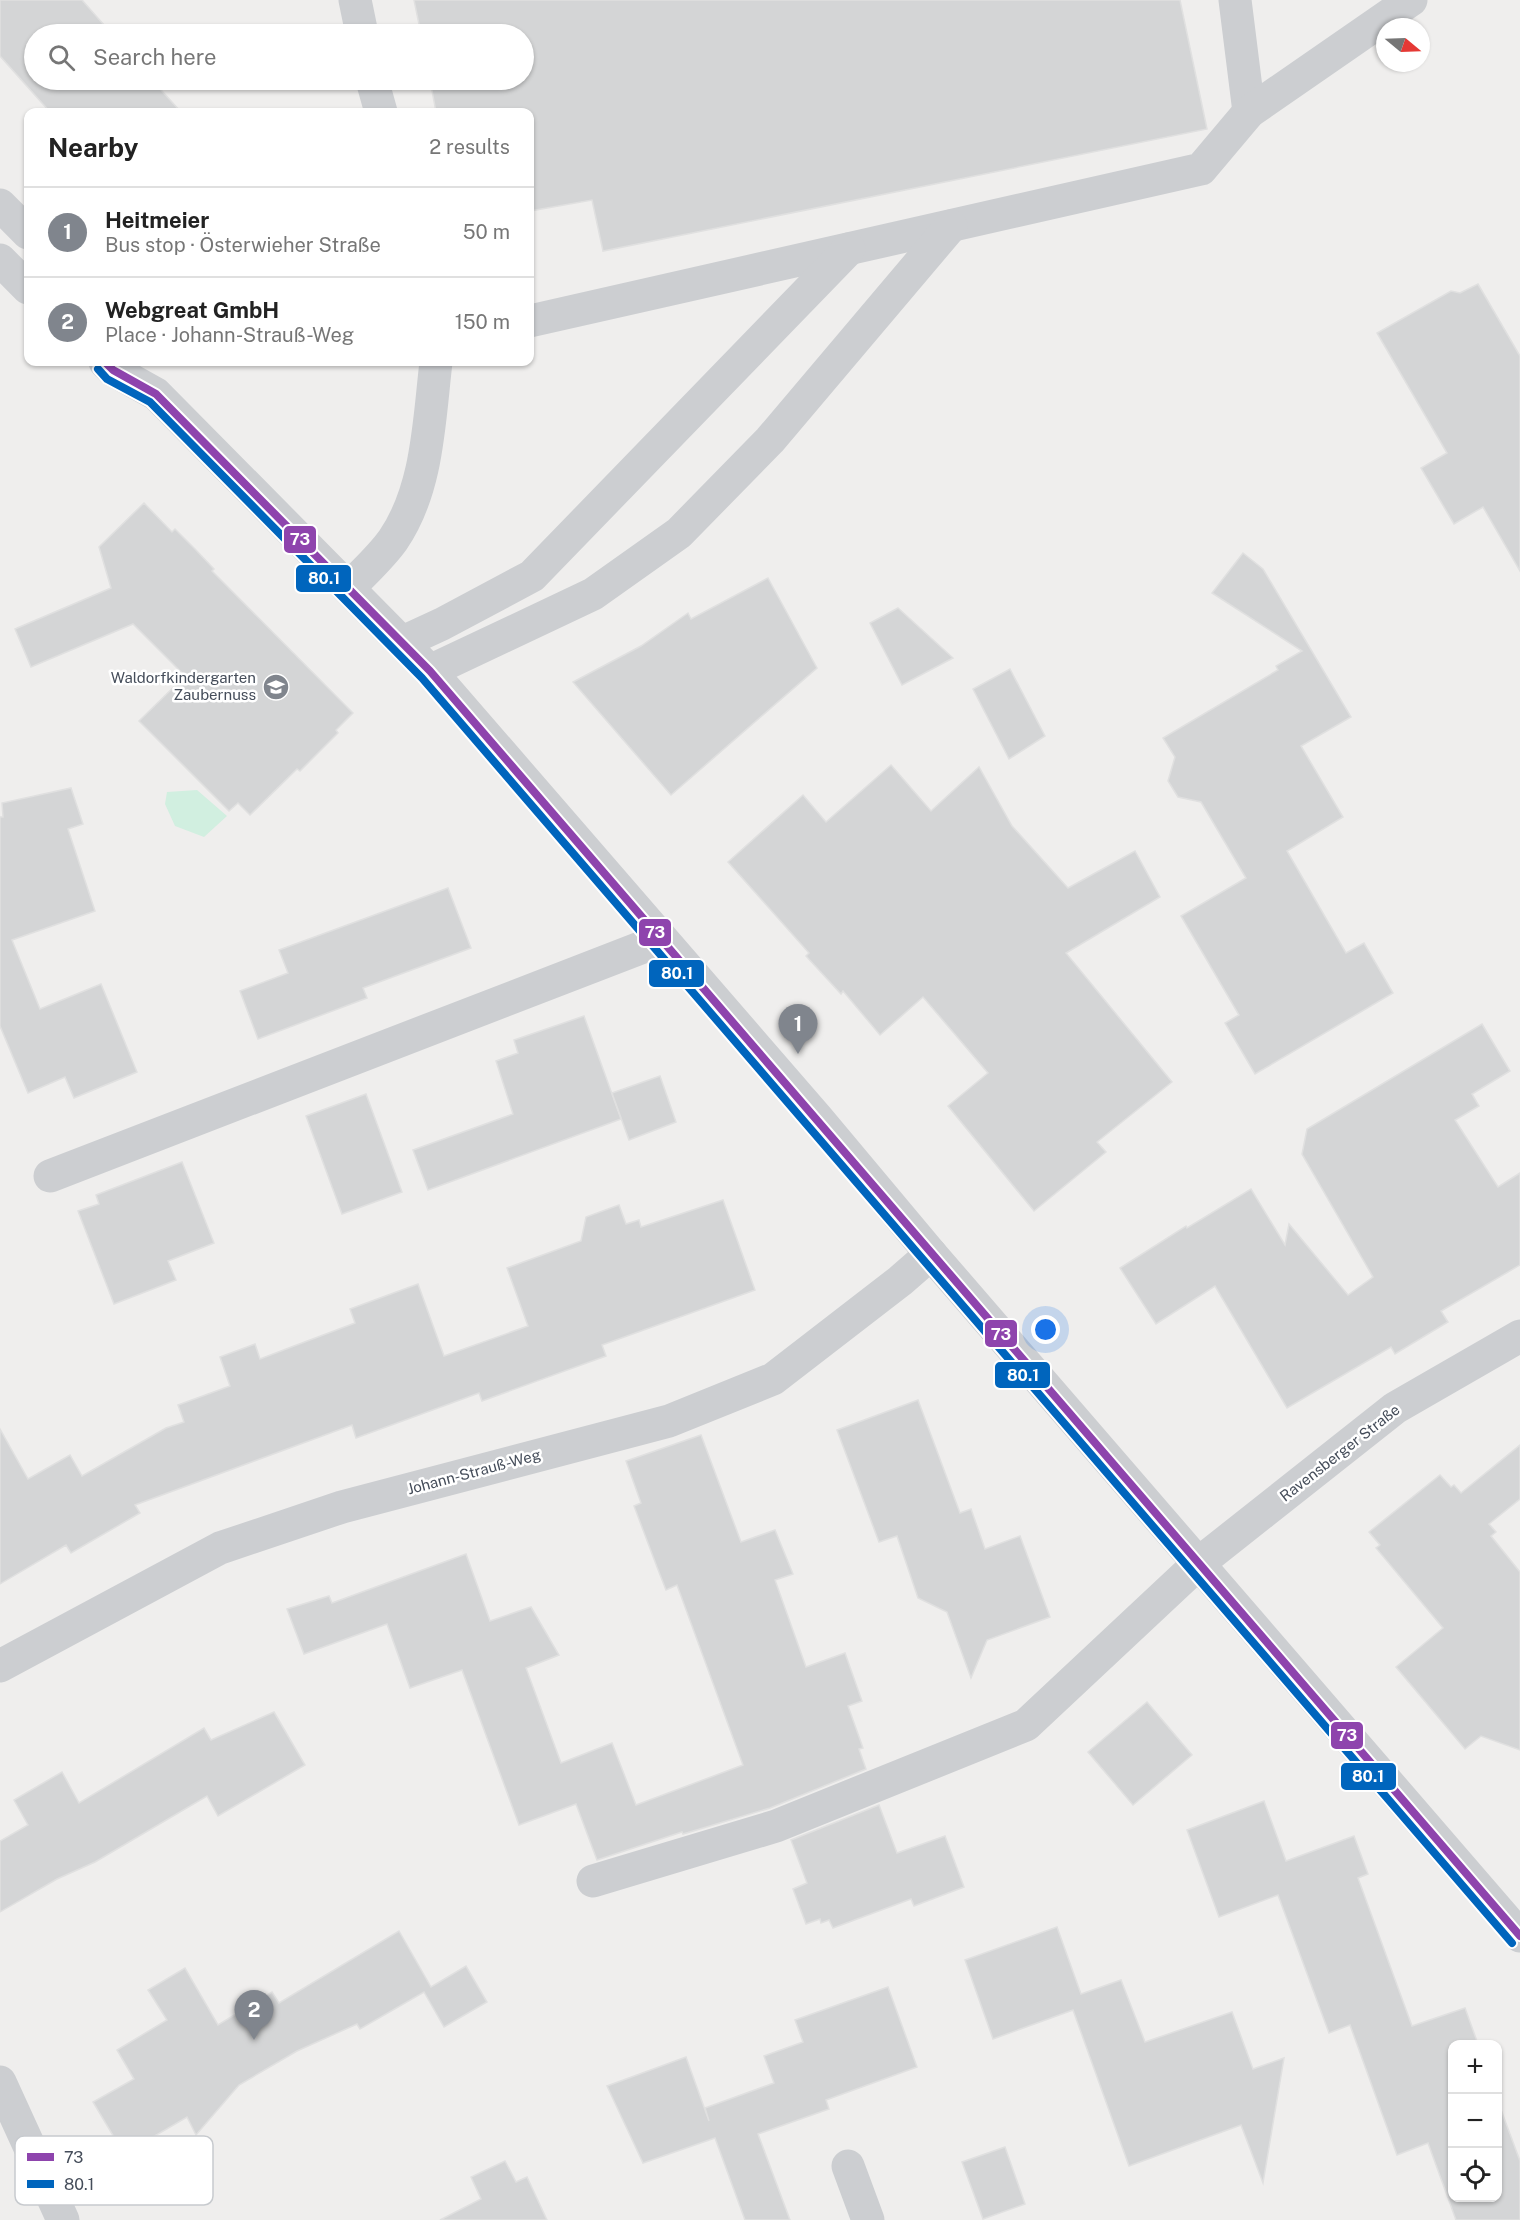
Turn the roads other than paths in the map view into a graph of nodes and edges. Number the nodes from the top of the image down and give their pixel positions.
1 (355, 0) edge
2 (1235, 0) edge
3 (1411, 0) edge
4 (360, 24) edge
5 (375, 90) edge
6 (380, 108) edge
7 (1249, 112) junction
8 (0, 205) edge
9 (951, 226) junction
10 (24, 229) edge
11 (849, 249) junction
12 (0, 260) edge
13 (24, 284) edge
14 (534, 320) edge
15 (110, 366) edge
16 (142, 366) edge
17 (436, 366) edge
18 (156, 394) junction
19 (349, 588) junction
20 (403, 642) junction
21 (430, 671) junction
22 (661, 940) junction
23 (50, 1176) dead end
24 (931, 1254) junction
25 (1520, 1336) edge
26 (1199, 1563) junction
27 (0, 1666) edge
28 (593, 1881) dead end
29 (1520, 1936) edge
30 (0, 2082) edge
31 (25, 2136) edge
32 (848, 2166) dead end
33 (56, 2205) edge
34 (63, 2220) edge
35 (868, 2220) edge

1 - 4 street
2 - 7 street
3 - 7 street
5 - 6 street
7 - 9 street
8 - 10 street
9 - 11 street
9 - 21 street
11 - 14 street
11 - 20 street
12 - 13 street
15 - 18 street
16 - 18 street
17 - 19 street
18 - 19 street
19 - 20 street
20 - 21 street
21 - 22 street
22 - 23 street
22 - 24 street
24 - 26 street
24 - 27 street, Johann-Strauß-Weg
25 - 26 street, Ravensberger Straße
26 - 28 street, Ravensberger Straße
26 - 29 street
30 - 31 street
32 - 35 street
33 - 34 street

